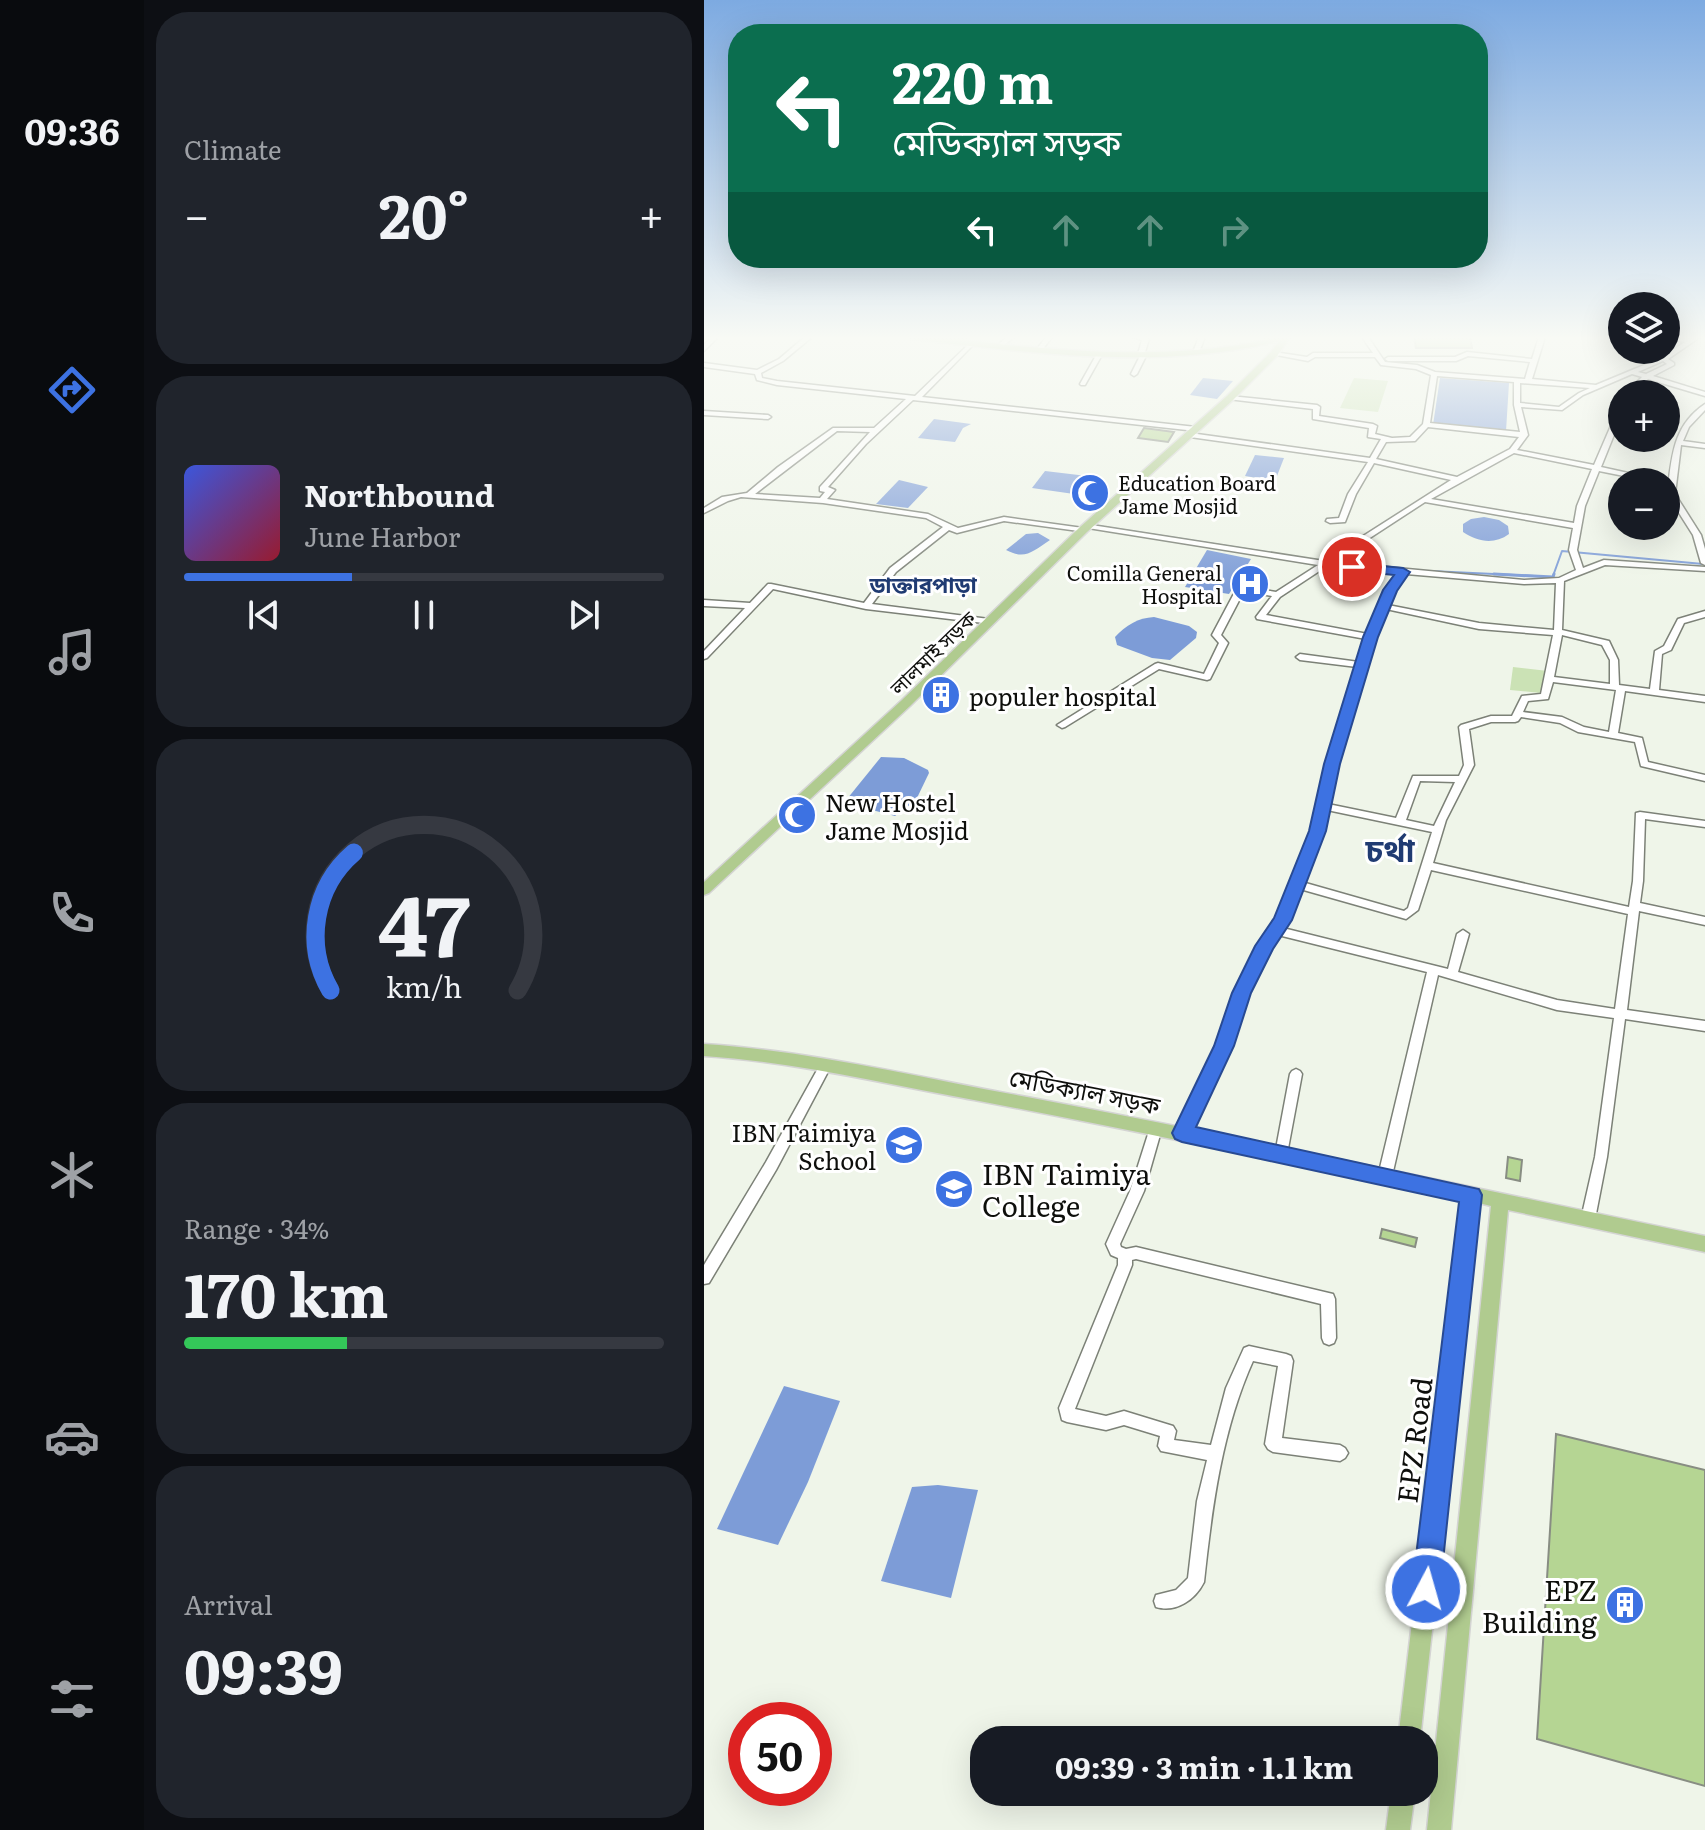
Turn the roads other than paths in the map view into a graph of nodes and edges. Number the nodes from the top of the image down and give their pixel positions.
1 (887, 422) edge
2 (1117, 422) edge
3 (1203, 422) edge
4 (1347, 422) edge
5 (1521, 422) edge
6 (1426, 425) joint
7 (874, 430) junction
8 (1193, 432) junction
9 (1524, 435) junction
10 (1389, 438) junction
11 (1608, 441) edge
12 (1680, 443) edge
13 (1705, 446) edge
14 (1513, 451) junction
15 (1372, 460) junction
16 (1596, 470) junction
17 (1608, 472) edge
18 (1459, 480) junction
19 (749, 495) junction
20 (1425, 500) junction
21 (821, 501) junction
22 (1680, 508) edge
23 (704, 511) edge
24 (1330, 521) dead end
25 (1577, 526) junction
26 (947, 528) junction
27 (1086, 528) junction
28 (1575, 554) junction
29 (1330, 562) junction
30 (1604, 562) junction
31 (1705, 563) edge
32 (1705, 569) edge
33 (1580, 570) junction
34 (1403, 572) junction
35 (1560, 580) junction
36 (1277, 595) junction
37 (704, 603) edge
38 (752, 606) junction
39 (866, 606) junction
40 (1383, 606) junction
41 (1705, 614) edge
42 (989, 622) junction
43 (1558, 632) junction
44 (1371, 637) junction
45 (704, 656) edge
46 (1300, 657) dead end
47 (1362, 665) junction
48 (1550, 679) junction
49 (1618, 689) junction
50 (1654, 691) junction
51 (1705, 699) edge
52 (1518, 714) junction
53 (1062, 725) dead end
54 (1613, 736) junction
55 (1705, 778) edge
56 (1460, 779) junction
57 (1323, 806) junction
58 (1400, 822) junction
59 (1705, 824) edge
60 (1438, 830) junction
61 (1427, 865) junction
62 (1296, 884) junction
63 (704, 890) edge
64 (1635, 906) junction
65 (1705, 921) edge
66 (1275, 930) junction
67 (1463, 934) dead end
68 (1433, 971) junction
69 (1452, 974) junction
70 (1619, 1014) junction
71 (1705, 1026) edge
72 (704, 1040) edge
73 (704, 1050) edge
74 (736, 1052) junction
75 (825, 1066) junction
76 (1296, 1074) dead end
77 (1156, 1128) junction
78 (1182, 1133) junction
79 (1281, 1154) junction
80 (1385, 1176) junction
81 (1471, 1195) junction
82 (1500, 1201) junction
83 (1588, 1219) junction
84 (1705, 1244) edge
85 (1125, 1255) junction
86 (704, 1278) edge
87 (1329, 1338) dead end
88 (1340, 1453) dead end
89 (1216, 1454) junction
90 (1162, 1601) dead end
91 (1411, 1726) edge
92 (1401, 1806) edge
93 (1398, 1830) edge
94 (1439, 1830) edge

1 - 7 street
2 - 8 street
3 - 8 main road, লালমাই সড়ক
4 - 10 street
5 - 9 street
6 - 9 street
6 - 10 street
7 - 19 street
7 - 21 street
8 - 15 street
8 - 27 main road, লালমাই সড়ক
9 - 14 street
10 - 15 street
11 - 16 street
12 - 13 street
14 - 16 street
14 - 18 street
15 - 18 street
15 - 24 street
16 - 17 street
16 - 25 street
18 - 20 street
19 - 21 street
19 - 23 street
20 - 25 street
20 - 29 street
21 - 26 street
22 - 31 street
25 - 28 street
26 - 27 street
26 - 39 street
27 - 29 street
27 - 42 main road, লালমাই সড়ক
28 - 30 street
28 - 33 street
29 - 34 street
29 - 36 street
30 - 32 street
30 - 33 street
33 - 35 street
34 - 35 street
34 - 40 street
35 - 43 street
36 - 44 street
36 - 53 street
37 - 38 street
38 - 39 street
38 - 45 street
39 - 42 street
40 - 43 street
40 - 44 street
41 - 50 street
42 - 63 main road, লালমাই সড়ক
43 - 48 street
43 - 49 street
44 - 47 street
46 - 47 street
47 - 57 street
48 - 49 street
48 - 52 street
49 - 50 street
49 - 54 street
50 - 51 street
52 - 54 street
52 - 56 street
54 - 55 street
56 - 58 street
56 - 60 street
57 - 58 street
57 - 62 street
58 - 60 street
59 - 64 street
60 - 61 street
61 - 62 street
61 - 64 street
62 - 66 street
64 - 65 street
64 - 70 street
66 - 68 street
66 - 78 street
67 - 69 street
68 - 69 street
68 - 80 street
69 - 70 street
70 - 71 street
70 - 83 street
72 - 74 main road, মেডিক্যাল সড়ক
73 - 74 main road, মেডিক্যাল সড়ক
74 - 75 main road, মেডিক্যাল সড়ক
75 - 77 main road, মেডিক্যাল সড়ক
75 - 86 street
76 - 79 street
77 - 78 main road, মেডিক্যাল সড়ক
77 - 85 street
78 - 79 main road, মেডিক্যাল সড়ক
79 - 80 main road, মেডিক্যাল সড়ক
80 - 81 main road, মেডিক্যাল সড়ক
81 - 82 main road, মেডিক্যাল সড়ক
81 - 91 main road, EPZ Road
82 - 83 main road, মেডিক্যাল সড়ক
82 - 94 main road
83 - 84 main road, মেডিক্যাল সড়ক
85 - 87 street
85 - 89 street
88 - 89 street
89 - 90 street
92 - 93 main road

